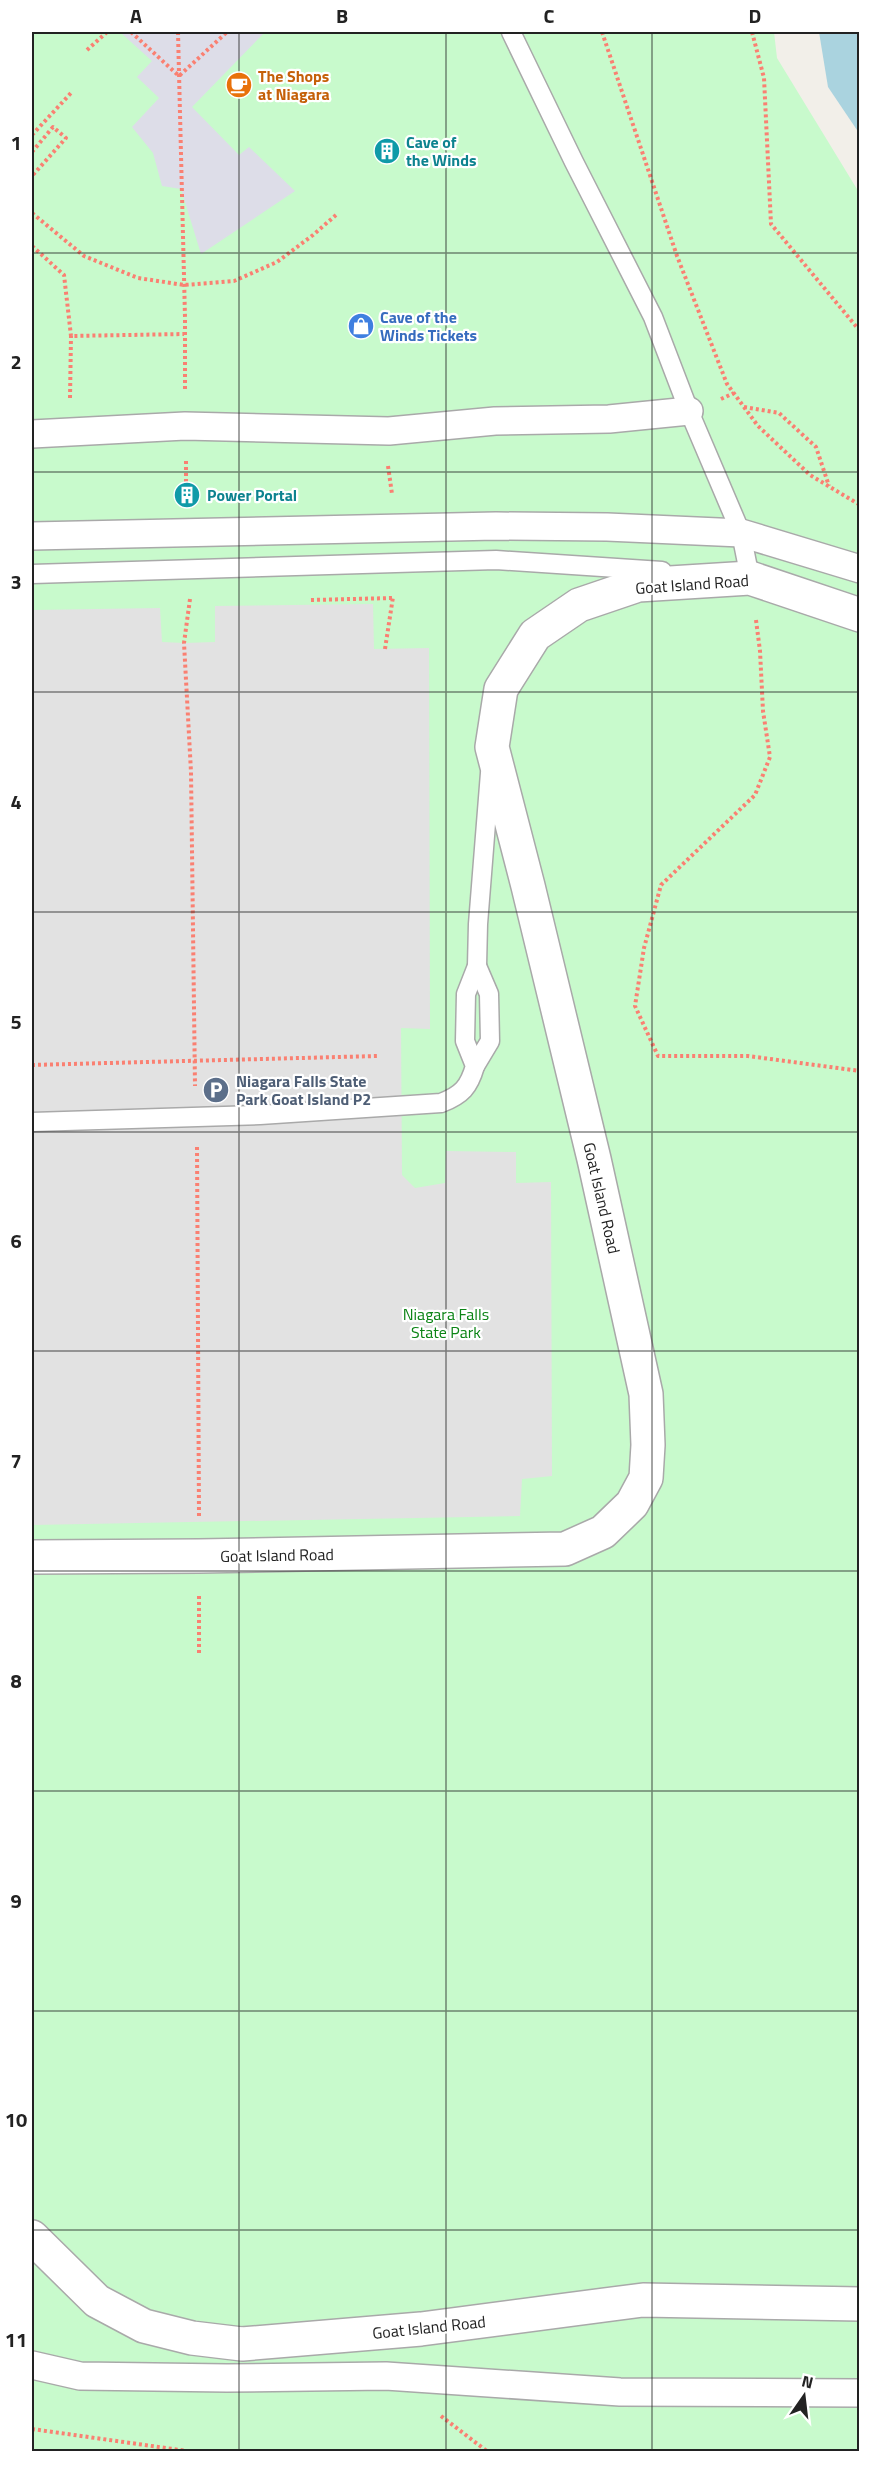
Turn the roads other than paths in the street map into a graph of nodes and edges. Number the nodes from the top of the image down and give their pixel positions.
1 (511, 32) edge
2 (689, 411) junction
3 (32, 434) edge
4 (741, 533) junction
5 (32, 536) edge
6 (860, 569) edge
7 (32, 574) edge
8 (750, 578) junction
9 (860, 615) edge
10 (492, 747) junction
11 (32, 1122) edge
12 (32, 1557) edge
13 (32, 2237) edge
14 (860, 2304) edge
15 (32, 2365) edge
16 (860, 2393) edge

1 - 2 lane
2 - 3 street
2 - 4 lane
4 - 5 street
4 - 6 street
4 - 8 lane
7 - 8 lane
8 - 9 street, Goat Island Road
8 - 10 street, Goat Island Road
10 - 11 lane
10 - 12 street, Goat Island Road
13 - 14 street, Goat Island Road
15 - 16 street

